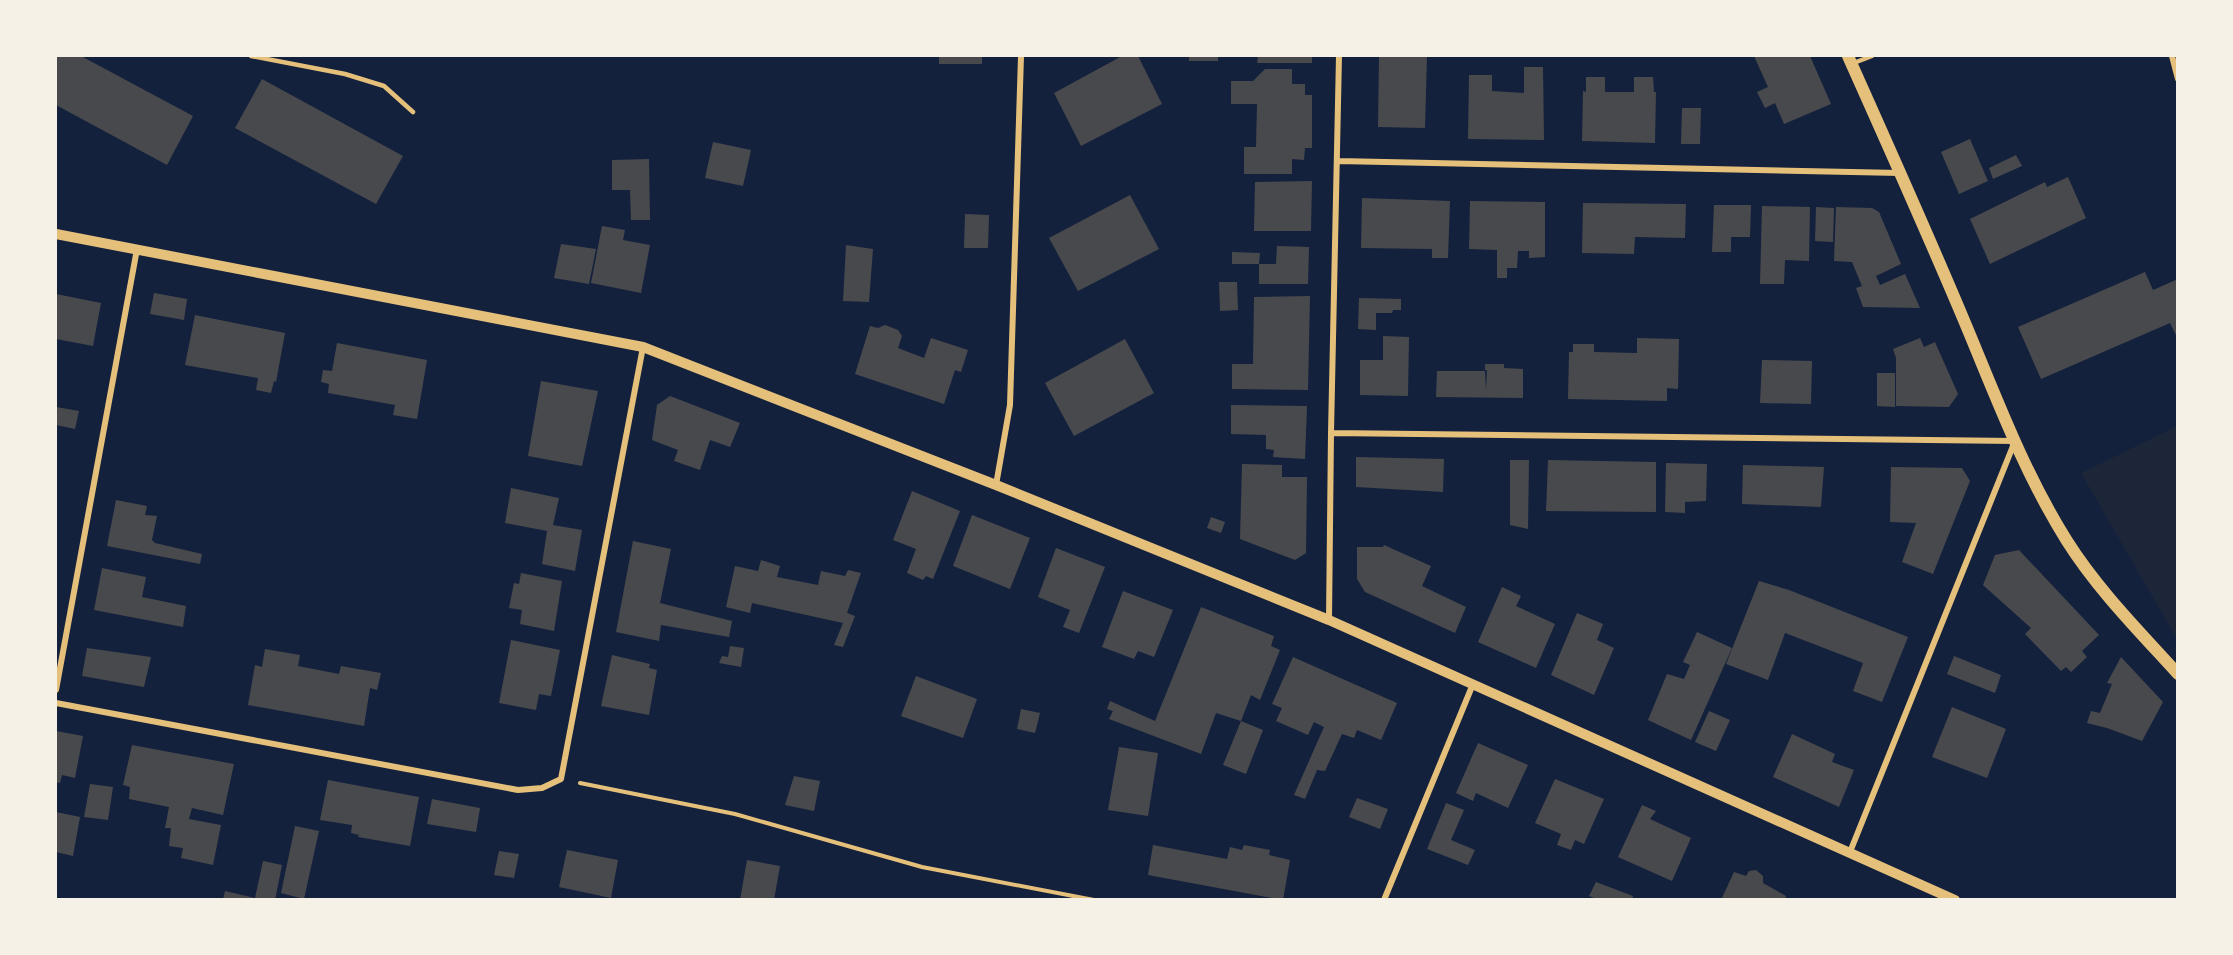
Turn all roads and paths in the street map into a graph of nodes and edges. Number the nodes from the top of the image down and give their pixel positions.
1 (251, 56) edge
2 (1021, 56) edge
3 (1340, 56) edge
4 (1872, 56) edge
5 (2172, 56) edge
6 (1850, 60) edge
7 (2178, 79) edge
8 (413, 112) dead end
9 (1338, 161) junction
10 (1900, 173) junction
11 (56, 234) edge
12 (138, 249) junction
13 (643, 347) junction
14 (1331, 433) junction
15 (2015, 441) junction
16 (996, 485) junction
17 (1329, 620) junction
18 (2178, 674) edge
19 (1473, 683) junction
20 (56, 690) edge
21 (56, 703) edge
22 (561, 779) junction
23 (1850, 852) junction
24 (1094, 900) edge
25 (1384, 900) edge
26 (1955, 900) edge

1 - 8 lane
2 - 16 street
3 - 9 street
4 - 6 lane
5 - 7 street
6 - 10 main road
9 - 10 street
9 - 14 street
10 - 15 main road
11 - 12 street
12 - 13 street
12 - 20 street
13 - 16 street
13 - 22 street
14 - 15 street
14 - 17 street
15 - 18 main road
15 - 23 street
16 - 17 street
17 - 19 street
19 - 23 street
19 - 25 street
21 - 22 street
22 - 24 path
23 - 26 street

